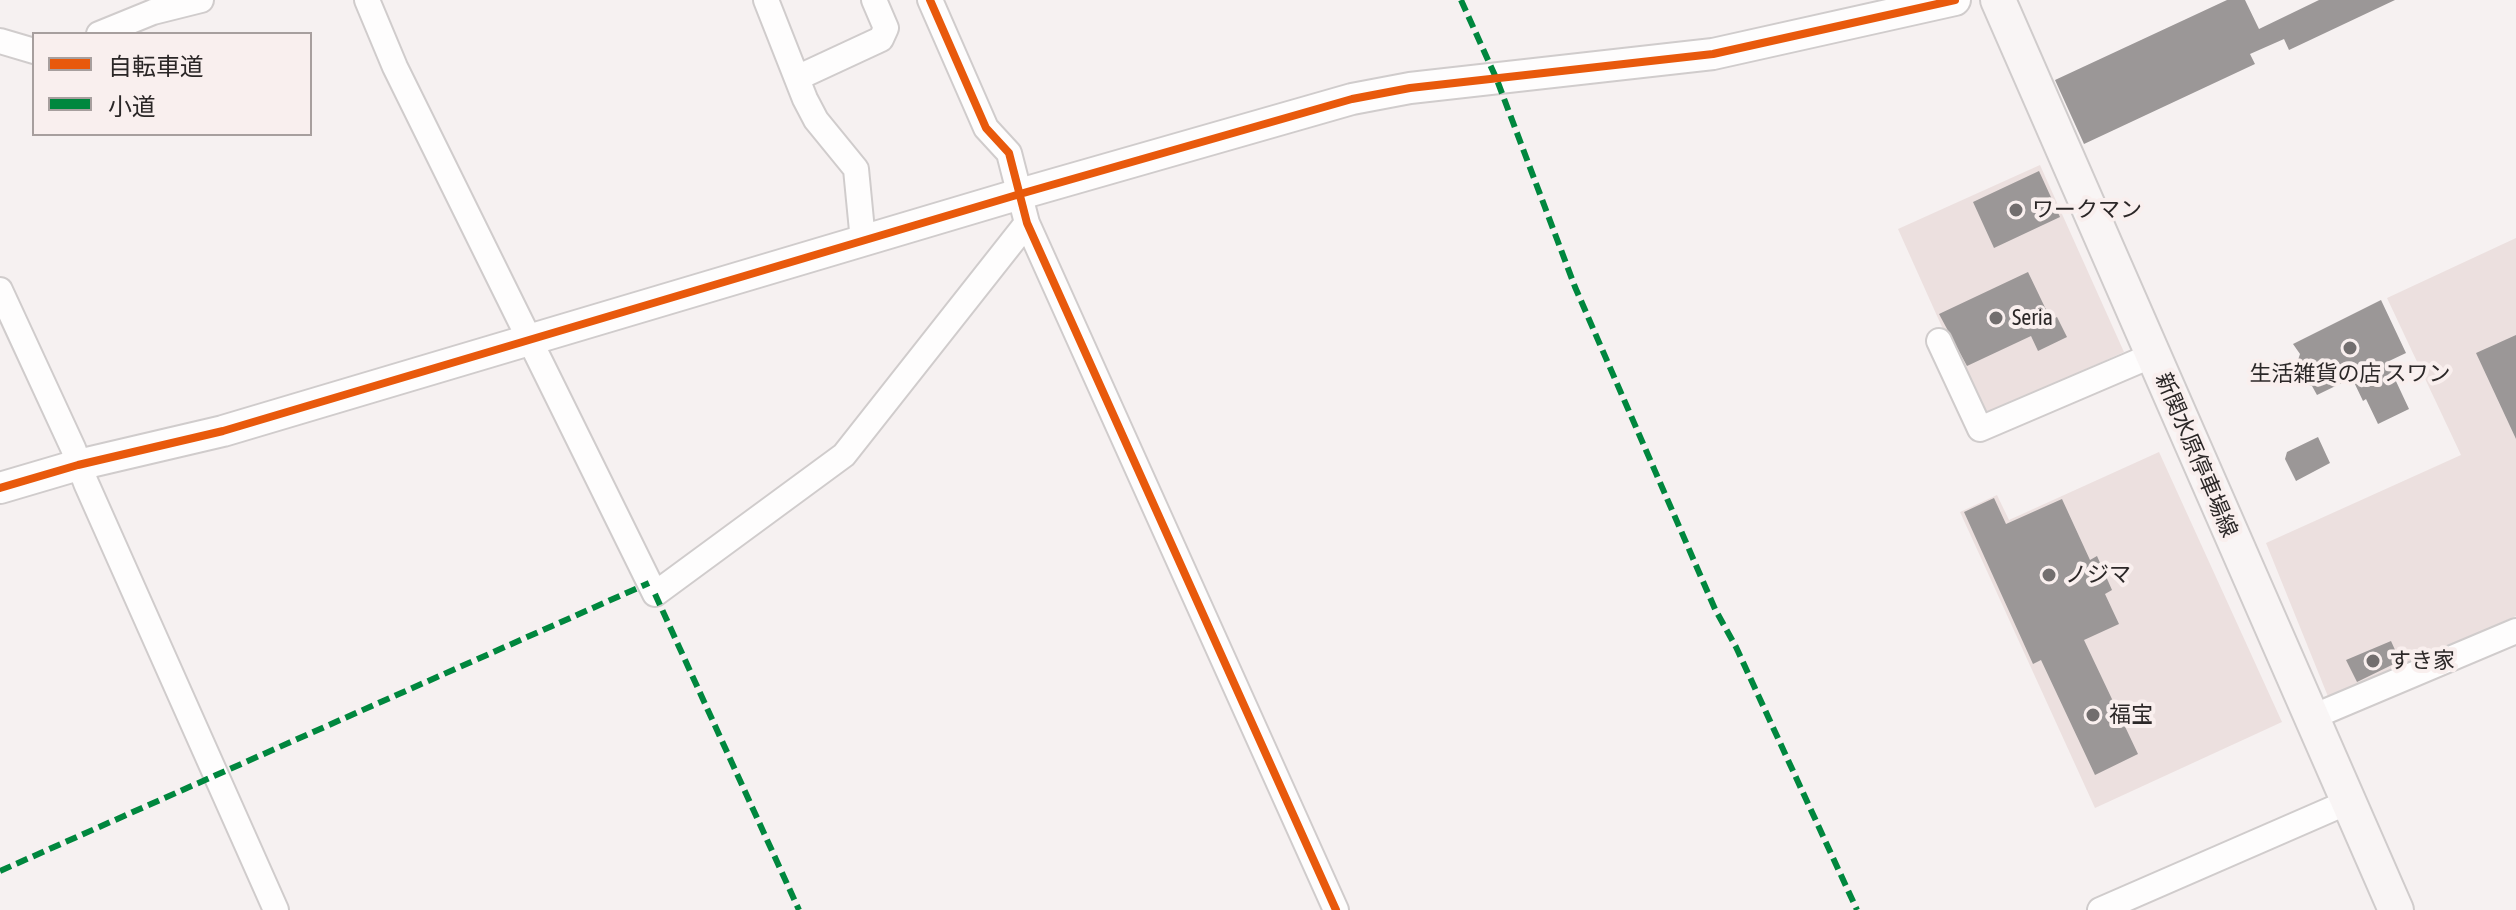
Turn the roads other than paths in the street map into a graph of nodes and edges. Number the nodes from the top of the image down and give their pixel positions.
1 (201, 0) edge
2 (367, 0) edge
3 (766, 0) edge
4 (874, 0) edge
5 (930, 0) edge
6 (1955, 0) edge
7 (1998, 0) edge
8 (104, 32) edge
9 (0, 41) edge
10 (32, 50) edge
11 (797, 78) junction
12 (1023, 208) junction
13 (863, 241) junction
14 (0, 290) edge
15 (528, 339) junction
16 (1939, 341) dead end
17 (2153, 355) junction
18 (78, 465) junction
19 (0, 488) edge
20 (2516, 631) edge
21 (2310, 718) junction
22 (2348, 802) junction
23 (276, 910) edge
24 (1336, 910) edge
25 (2100, 910) edge
26 (2396, 910) edge

1 - 8 street
2 - 15 street
3 - 11 street
4 - 11 street
5 - 12 street
6 - 12 street
7 - 17 main road, 新関水原停車場線
9 - 10 street
11 - 13 street
12 - 13 street
12 - 15 street
12 - 24 street
13 - 15 street
14 - 18 street
15 - 18 street
16 - 17 street
17 - 21 main road, 新関水原停車場線
18 - 19 street
18 - 23 street
20 - 21 street
21 - 22 main road, 新関水原停車場線
22 - 25 street
22 - 26 main road, 新関水原停車場線

